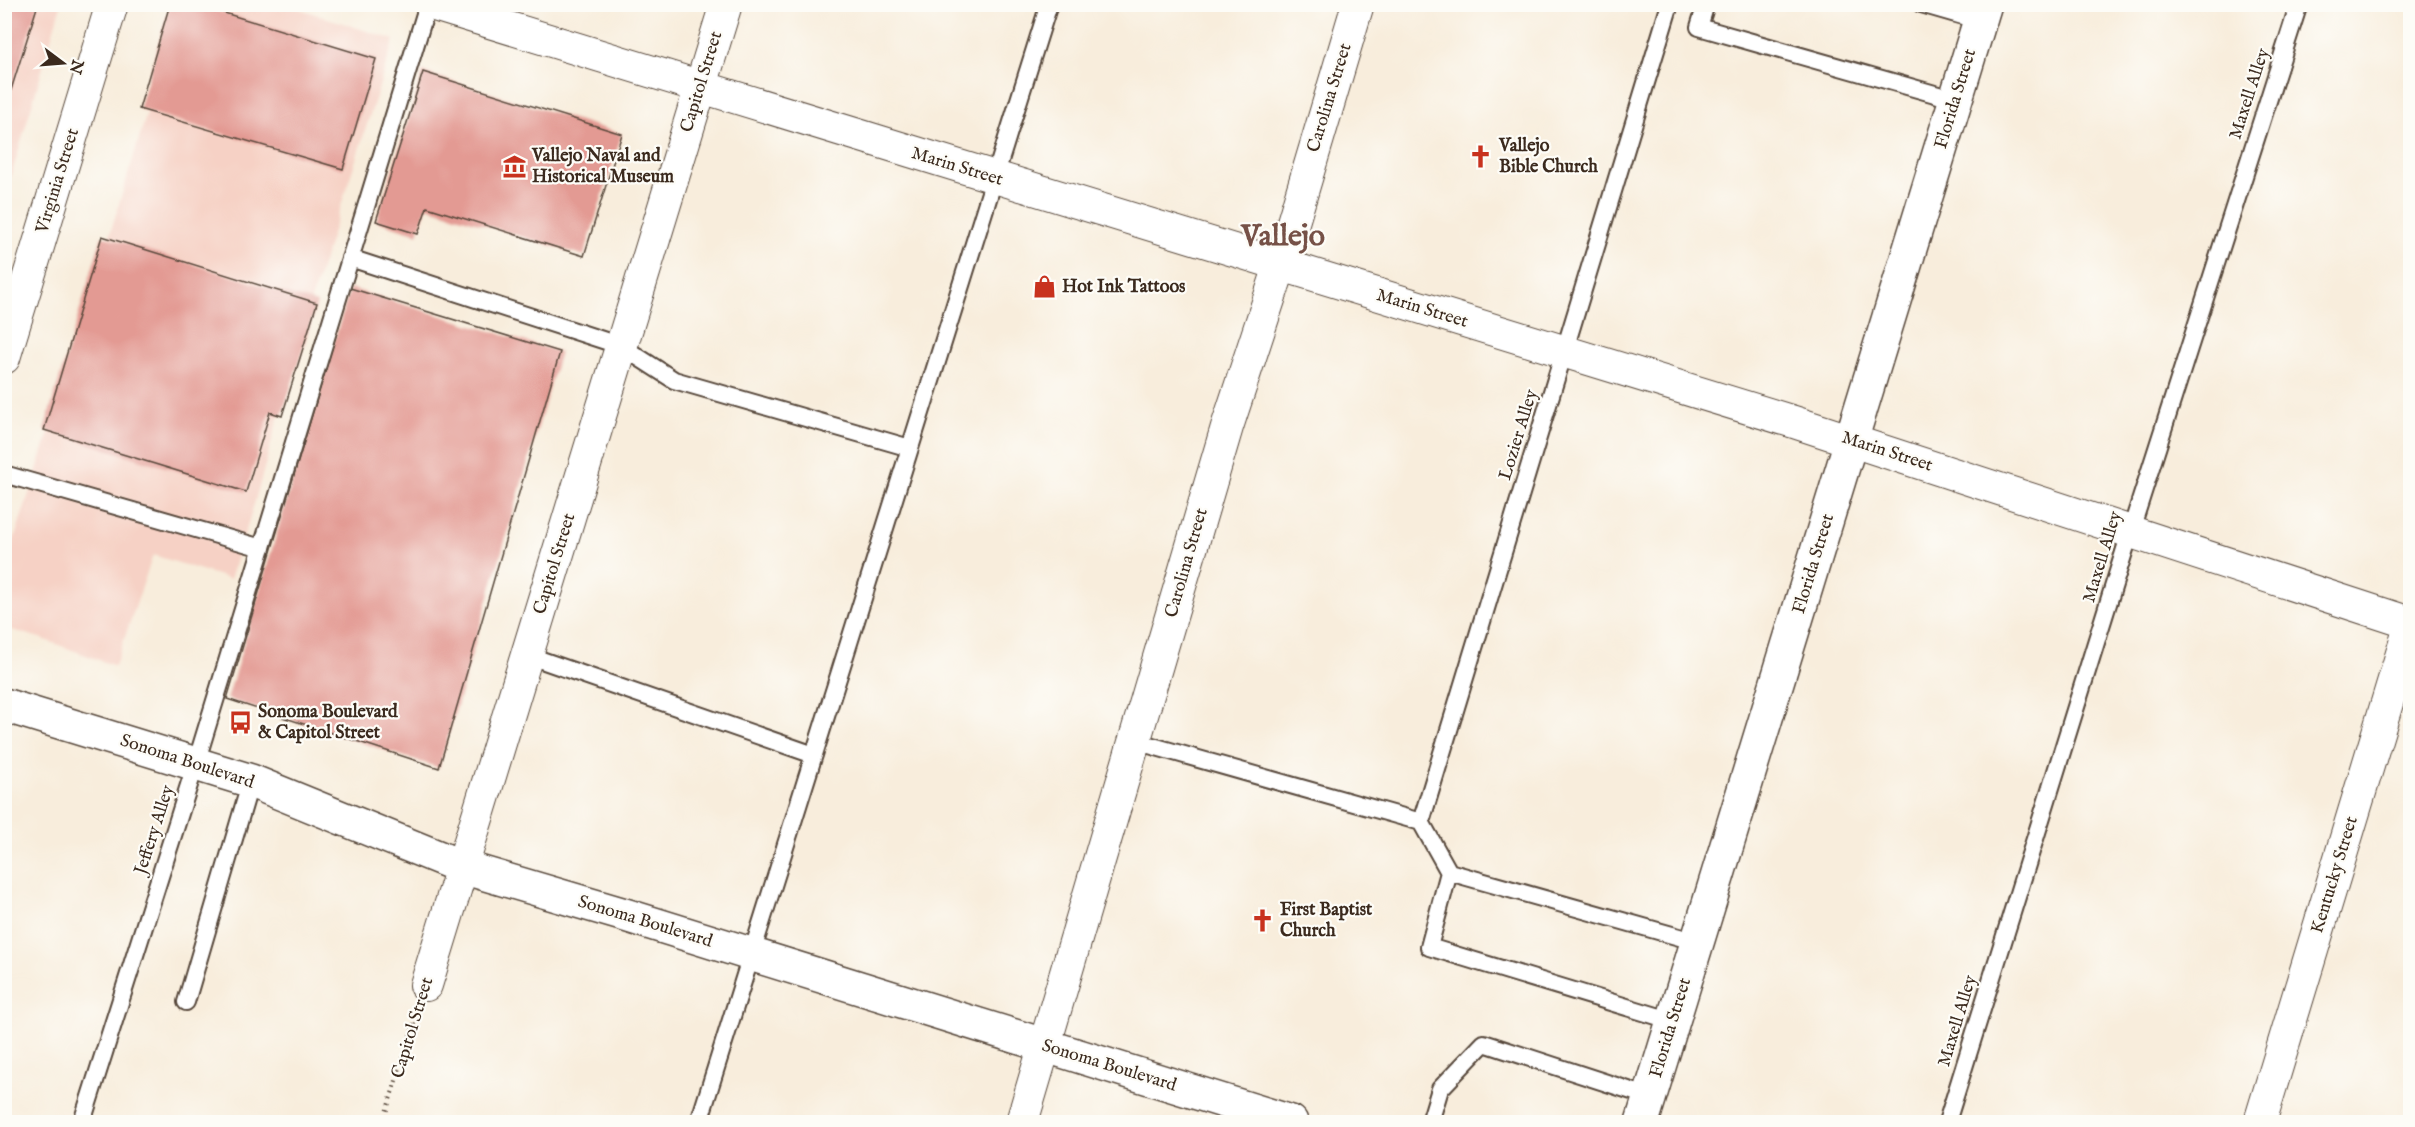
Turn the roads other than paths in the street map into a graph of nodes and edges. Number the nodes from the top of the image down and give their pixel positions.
1 (112, 4) edge
2 (429, 4) edge
3 (726, 4) edge
4 (1049, 4) edge
5 (1358, 4) edge
6 (1670, 4) edge
7 (1706, 4) edge
8 (1921, 4) edge
9 (2299, 4) edge
10 (1983, 13) edge
11 (700, 88) junction
12 (1956, 100) junction
13 (994, 178) junction
14 (350, 258) junction
15 (1280, 266) junction
16 (7, 340) edge
17 (621, 346) junction
18 (1565, 352) junction
19 (1851, 441) junction
20 (910, 448) junction
21 (4, 474) edge
22 (2130, 533) junction
23 (262, 548) junction
24 (2410, 625) edge
25 (527, 655) junction
26 (4, 705) edge
27 (1135, 741) junction
28 (814, 754) junction
29 (196, 763) junction
30 (251, 781) junction
31 (1422, 822) junction
32 (462, 867) junction
33 (1449, 872) junction
34 (1697, 942) junction
35 (751, 955) junction
36 (426, 985) road end
37 (186, 1002) dead end
38 (1673, 1021) junction
39 (1046, 1046) junction
40 (1646, 1110) edge
41 (82, 1122) edge
42 (699, 1122) edge
43 (1022, 1122) edge
44 (1292, 1122) edge
45 (1430, 1122) edge
46 (1947, 1122) edge
47 (2260, 1122) edge

1 - 16 street, Virginia Street
2 - 11 street, Marin Street
2 - 14 lane, Jeffery Alley
3 - 11 street, Capitol Street
4 - 13 lane
5 - 15 street, Carolina Street
6 - 18 lane, Lozier Alley
7 - 12 lane
8 - 10 lane
9 - 22 lane, Maxell Alley
10 - 12 main road, Florida Street
11 - 13 street, Marin Street
11 - 17 street, Capitol Street
12 - 19 main road, Florida Street
13 - 15 street, Marin Street
13 - 20 lane
14 - 17 lane
14 - 23 lane, Jeffery Alley
15 - 18 street, Marin Street
15 - 27 street, Carolina Street
17 - 20 lane
17 - 25 street, Capitol Street
18 - 19 street, Marin Street
18 - 31 lane, Lozier Alley
19 - 22 street, Marin Street
19 - 34 main road, Florida Street
20 - 28 lane
21 - 23 lane
22 - 24 street, Marin Street
22 - 46 lane, Maxell Alley
23 - 29 lane, Jeffery Alley
24 - 47 street, Kentucky Street
25 - 28 lane
25 - 32 street, Capitol Street
26 - 29 main road, Sonoma Boulevard
27 - 31 lane
27 - 39 street, Carolina Street
28 - 35 lane
29 - 30 main road, Sonoma Boulevard
29 - 41 lane, Jeffery Alley
30 - 32 main road, Sonoma Boulevard
30 - 37 lane
31 - 33 lane
32 - 35 main road, Sonoma Boulevard
32 - 36 street, Capitol Street
33 - 34 lane
33 - 38 lane
34 - 38 main road, Florida Street
35 - 39 main road, Sonoma Boulevard
35 - 42 lane
38 - 40 main road, Florida Street
39 - 43 street, Carolina Street
39 - 44 main road, Sonoma Boulevard
40 - 45 lane

